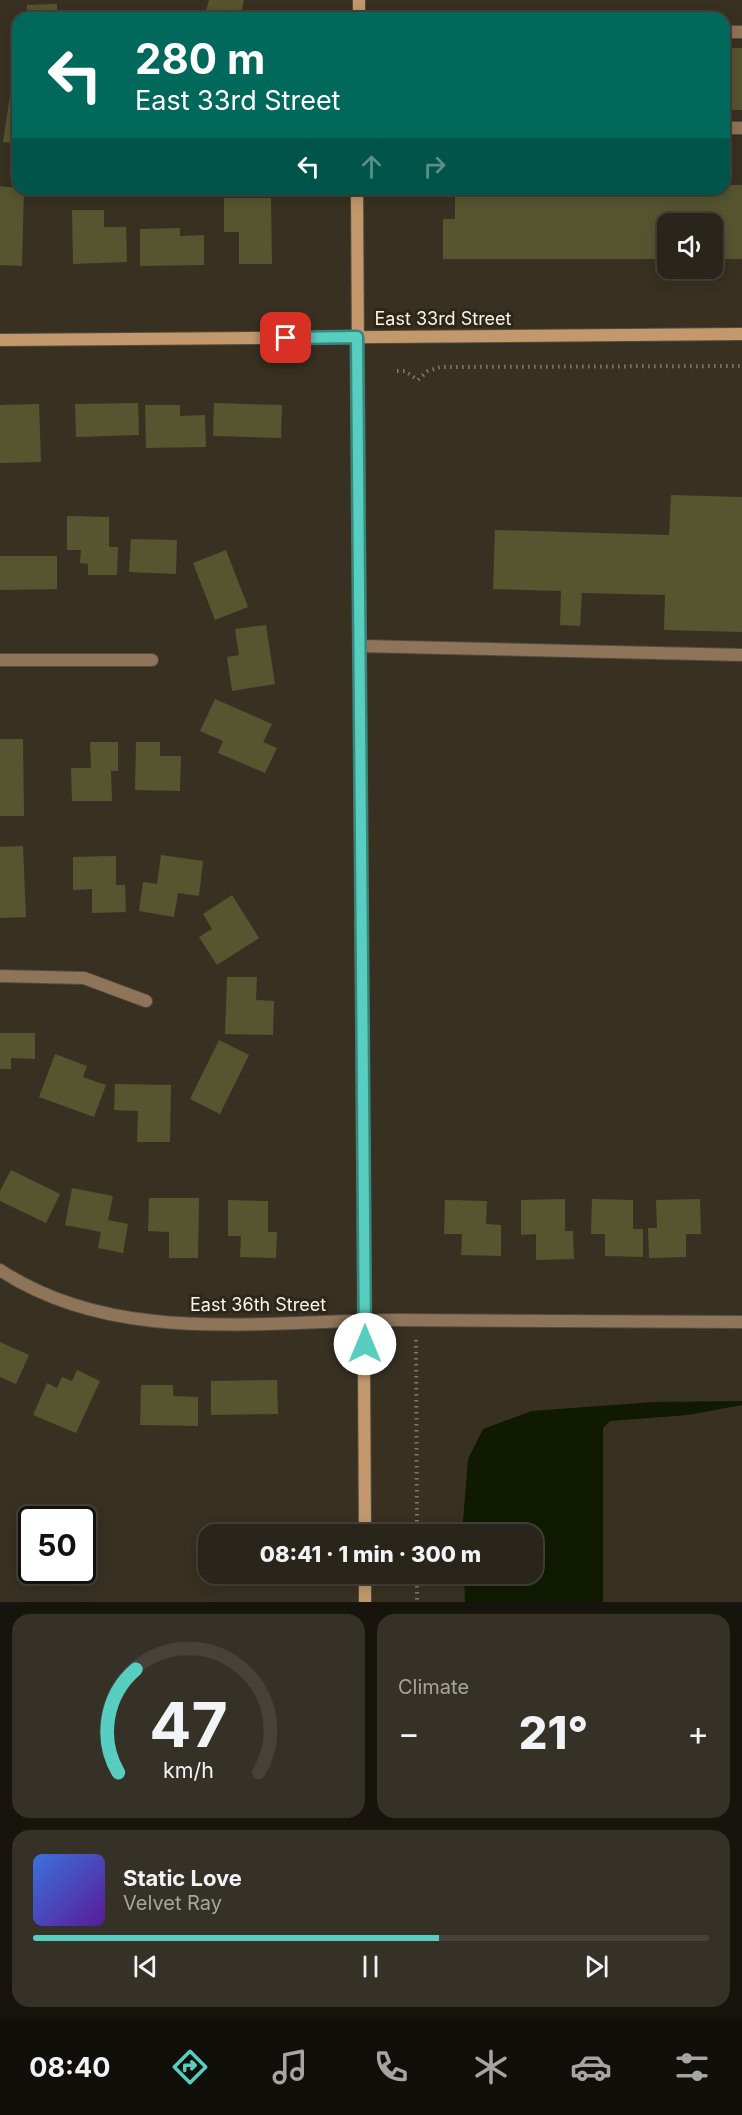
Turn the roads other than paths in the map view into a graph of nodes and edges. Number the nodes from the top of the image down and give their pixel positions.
1 (357, 195) edge
2 (742, 334) edge
3 (357, 337) junction
4 (0, 340) edge
5 (360, 646) junction
6 (742, 655) edge
7 (0, 660) edge
8 (152, 660) dead end
9 (0, 976) edge
10 (146, 1001) dead end
11 (0, 1270) edge
12 (365, 1320) junction
13 (742, 1322) edge
14 (365, 1524) edge
15 (365, 1584) edge
16 (365, 1602) edge

1 - 3 main road
2 - 3 main road, East 33rd Street
3 - 4 main road, East 33rd Street
3 - 5 main road
5 - 6 street
5 - 12 main road
7 - 8 street
9 - 10 street
11 - 12 street, East 36th Street
12 - 13 street, East 36th Street
12 - 14 main road
15 - 16 main road

